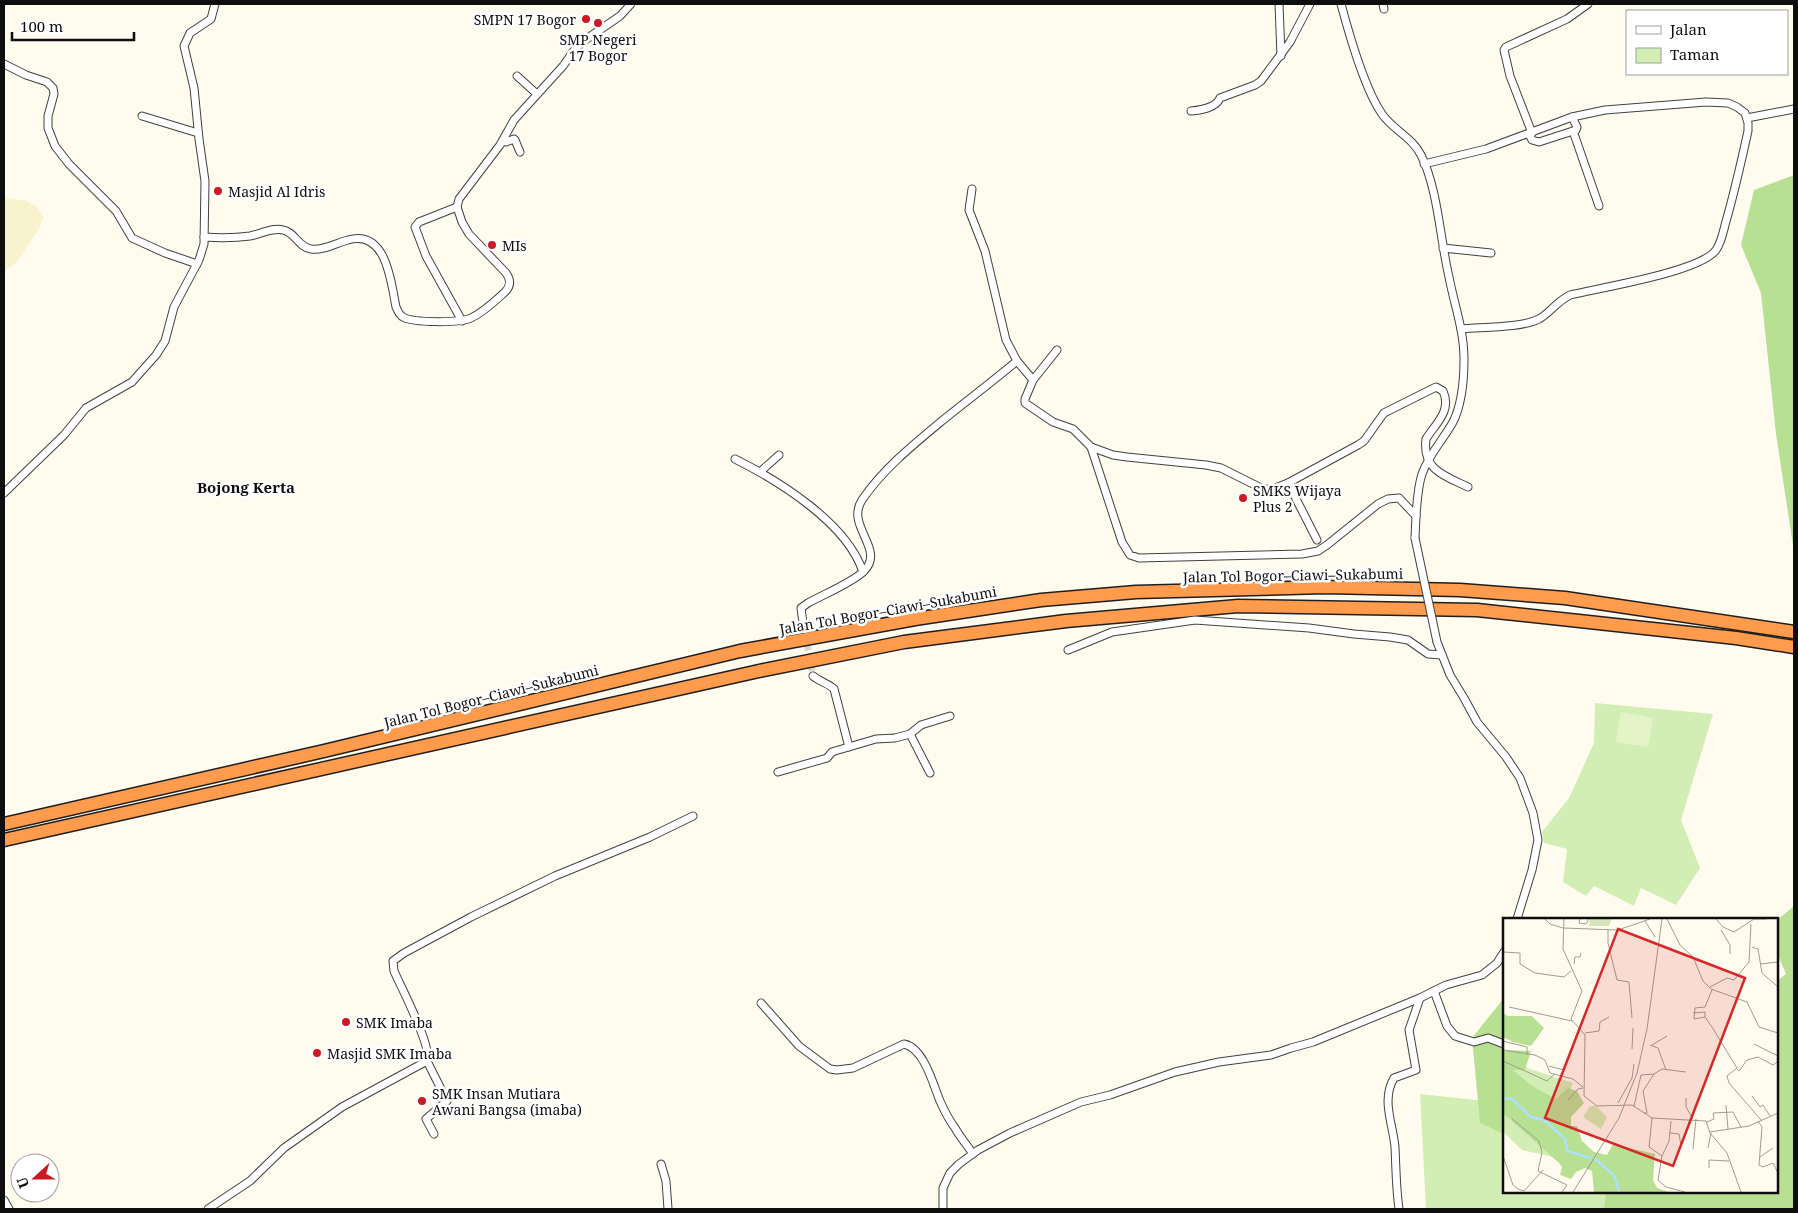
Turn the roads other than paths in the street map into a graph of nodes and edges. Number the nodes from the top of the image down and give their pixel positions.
1 (215, 4) edge
2 (631, 4) edge
3 (1279, 4) edge
4 (1310, 4) edge
5 (1341, 4) edge
6 (1588, 4) edge
7 (1281, 56) junction
8 (4, 64) edge
9 (516, 76) dead end
10 (537, 94) junction
11 (1794, 109) edge
12 (1191, 111) dead end
13 (142, 116) dead end
14 (1572, 117) junction
15 (1747, 118) junction
16 (1572, 131) junction
17 (198, 133) junction
18 (1530, 134) junction
19 (504, 140) junction
20 (520, 152) dead end
21 (1424, 164) junction
22 (972, 189) dead end
23 (1599, 206) dead end
24 (457, 207) junction
25 (204, 238) junction
26 (1443, 248) junction
27 (1491, 253) dead end
28 (197, 264) junction
29 (462, 321) junction
30 (1461, 329) junction
31 (1057, 350) dead end
32 (1018, 361) junction
33 (1032, 380) junction
34 (1091, 447) junction
35 (779, 455) dead end
36 (735, 459) dead end
37 (1429, 459) junction
38 (760, 472) junction
39 (1288, 483) junction
40 (1468, 486) dead end
41 (4, 493) edge
42 (1416, 516) junction
43 (1317, 540) dead end
44 (863, 572) junction
45 (803, 623) tunnel mouth
46 (1794, 632) edge
47 (1794, 647) edge
48 (1068, 650) dead end
49 (1442, 656) junction
50 (813, 676) dead end
51 (950, 716) dead end
52 (910, 734) junction
53 (849, 747) junction
54 (778, 772) dead end
55 (930, 773) dead end
56 (693, 816) dead end
57 (4, 824) edge
58 (4, 840) edge
59 (1517, 918) edge
60 (1503, 954) edge
61 (1434, 991) junction
62 (1420, 998) junction
63 (760, 1003) dead end
64 (1503, 1044) edge
65 (427, 1062) junction
66 (434, 1134) dead end
67 (973, 1154) junction
68 (661, 1164) dead end
69 (4, 1200) edge
70 (9, 1209) edge
71 (208, 1209) edge
72 (668, 1209) edge
73 (943, 1209) edge
74 (1399, 1209) edge

1 - 17 street
2 - 10 street
3 - 7 street
4 - 7 street
5 - 21 street
6 - 18 street
7 - 12 street
8 - 28 street
9 - 10 street
10 - 19 street
11 - 15 street
13 - 17 street
14 - 15 street
14 - 16 street
14 - 18 street
15 - 30 street
16 - 18 street
16 - 23 street
17 - 25 street
18 - 21 street
19 - 20 street
19 - 24 street
21 - 26 street
22 - 32 street
24 - 29 street
24 - 29 street
25 - 28 street
25 - 29 street
26 - 27 street
26 - 30 street
28 - 41 street
30 - 37 street
31 - 33 street
32 - 33 street
32 - 44 street
33 - 34 street
34 - 39 street
34 - 42 street
35 - 38 street
36 - 38 street
37 - 39 street
37 - 40 street
37 - 42 street
38 - 44 street
39 - 43 street
42 - 49 street, bridge
44 - 45 street
46 - 57 highway, Jalan Tol Bogor–Ciawi–Sukabumi
47 - 58 highway
48 - 49 street
49 - 59 street
50 - 53 street
51 - 52 street
52 - 53 street
52 - 55 street
53 - 54 street
56 - 65 street
60 - 61 street
61 - 62 street
61 - 64 street
62 - 67 street
62 - 74 street
63 - 67 street
65 - 66 street
65 - 71 street
67 - 73 street
68 - 72 street
69 - 70 street

